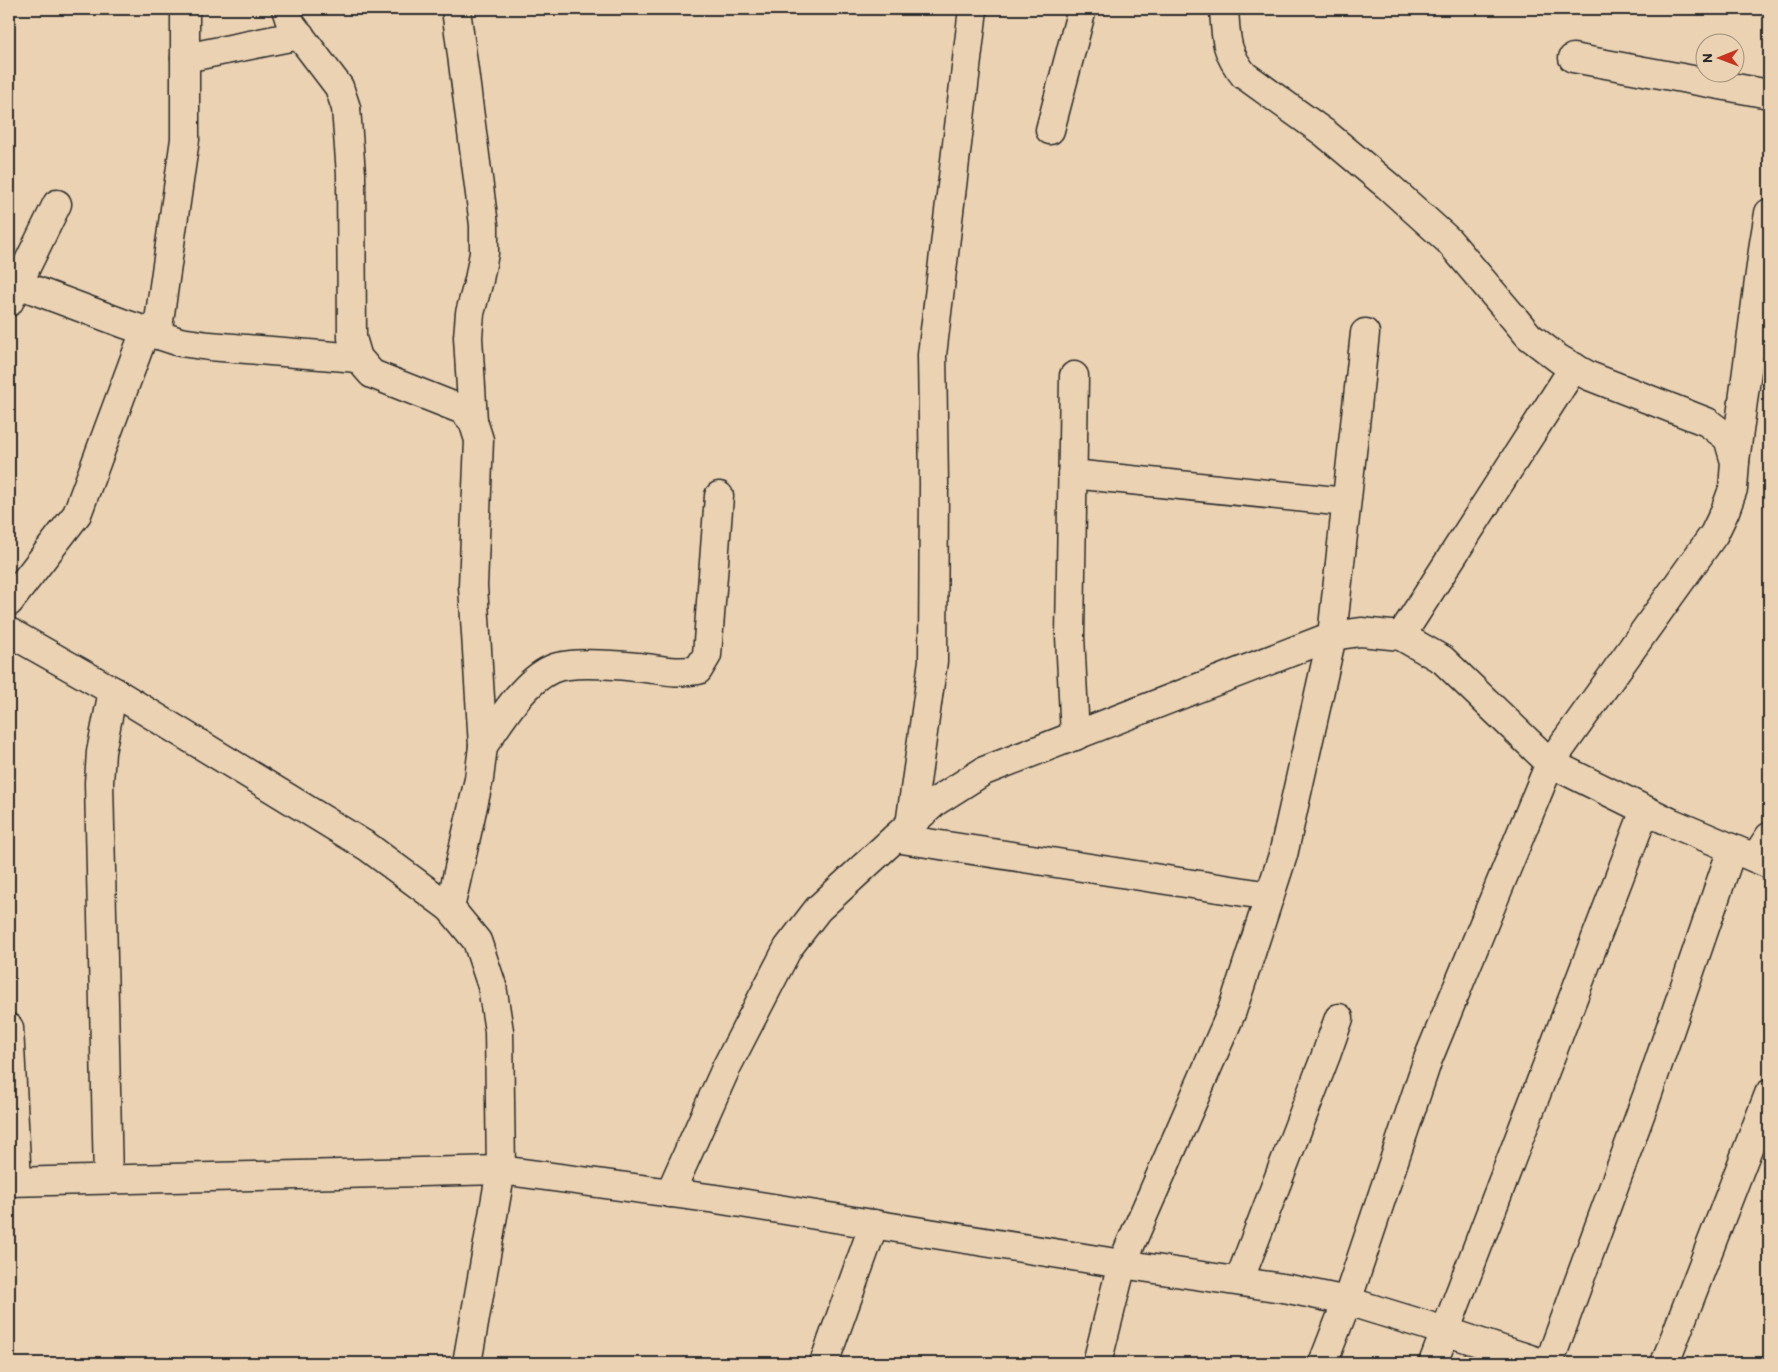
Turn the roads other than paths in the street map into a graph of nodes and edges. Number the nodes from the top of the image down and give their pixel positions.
1 (185, 9) edge
2 (286, 9) edge
3 (456, 9) edge
4 (973, 9) edge
5 (1082, 9) edge
6 (1224, 9) edge
7 (300, 35) junction
8 (185, 58) junction
9 (1573, 58) dead end
10 (1769, 94) edge
11 (1050, 130) dead end
12 (58, 204) dead end
13 (1769, 213) edge
14 (13, 293) edge
15 (151, 333) junction
16 (1365, 333) dead end
17 (358, 358) junction
18 (1574, 367) junction
19 (1074, 376) dead end
20 (473, 421) junction
21 (1735, 462) junction
22 (1072, 474) junction
23 (720, 496) dead end
24 (1346, 502) junction
25 (9, 602) edge
26 (9, 632) edge
27 (1332, 636) junction
28 (1401, 636) junction
29 (113, 691) junction
30 (1075, 736) junction
31 (483, 746) junction
32 (1550, 764) junction
33 (1645, 810) junction
34 (903, 832) junction
35 (1756, 852) edge
36 (1270, 896) junction
37 (450, 908) junction
38 (1339, 1018) dead end
39 (9, 1028) edge
40 (1769, 1094) edge
41 (501, 1170) junction
42 (108, 1179) junction
43 (13, 1182) edge
44 (670, 1193) junction
45 (874, 1224) junction
46 (1122, 1264) junction
47 (1239, 1281) junction
48 (1347, 1301) junction
49 (1445, 1331) junction
50 (467, 1363) edge
51 (824, 1363) edge
52 (1097, 1363) edge
53 (1323, 1363) edge
54 (1433, 1363) edge
55 (1542, 1363) edge
56 (1548, 1363) edge
57 (1665, 1363) edge

1 - 8 street
2 - 7 street
3 - 20 street
4 - 34 street
5 - 11 street
6 - 18 street
7 - 8 street
7 - 17 street
8 - 15 street
9 - 10 street
12 - 14 street
13 - 21 street
14 - 15 street
15 - 17 street
15 - 25 street
16 - 24 street
17 - 20 street
18 - 21 street
18 - 28 street
19 - 22 street
20 - 31 street
21 - 32 street
22 - 24 street
22 - 30 street
23 - 31 street
24 - 27 street
26 - 29 street
27 - 28 street
27 - 30 street
27 - 36 street
28 - 32 street
29 - 37 street
29 - 42 street
30 - 34 street
31 - 37 street
32 - 33 street
32 - 48 street
33 - 35 street
33 - 49 street
34 - 36 street
34 - 44 street
35 - 56 street
36 - 46 street
37 - 41 street
38 - 47 street
39 - 43 street
40 - 57 street
41 - 42 street
41 - 44 street
41 - 50 street
42 - 43 street
44 - 45 street
45 - 46 street
45 - 51 street
46 - 47 street
46 - 52 street
47 - 48 street
48 - 49 street
48 - 53 street
49 - 54 street
49 - 55 street

